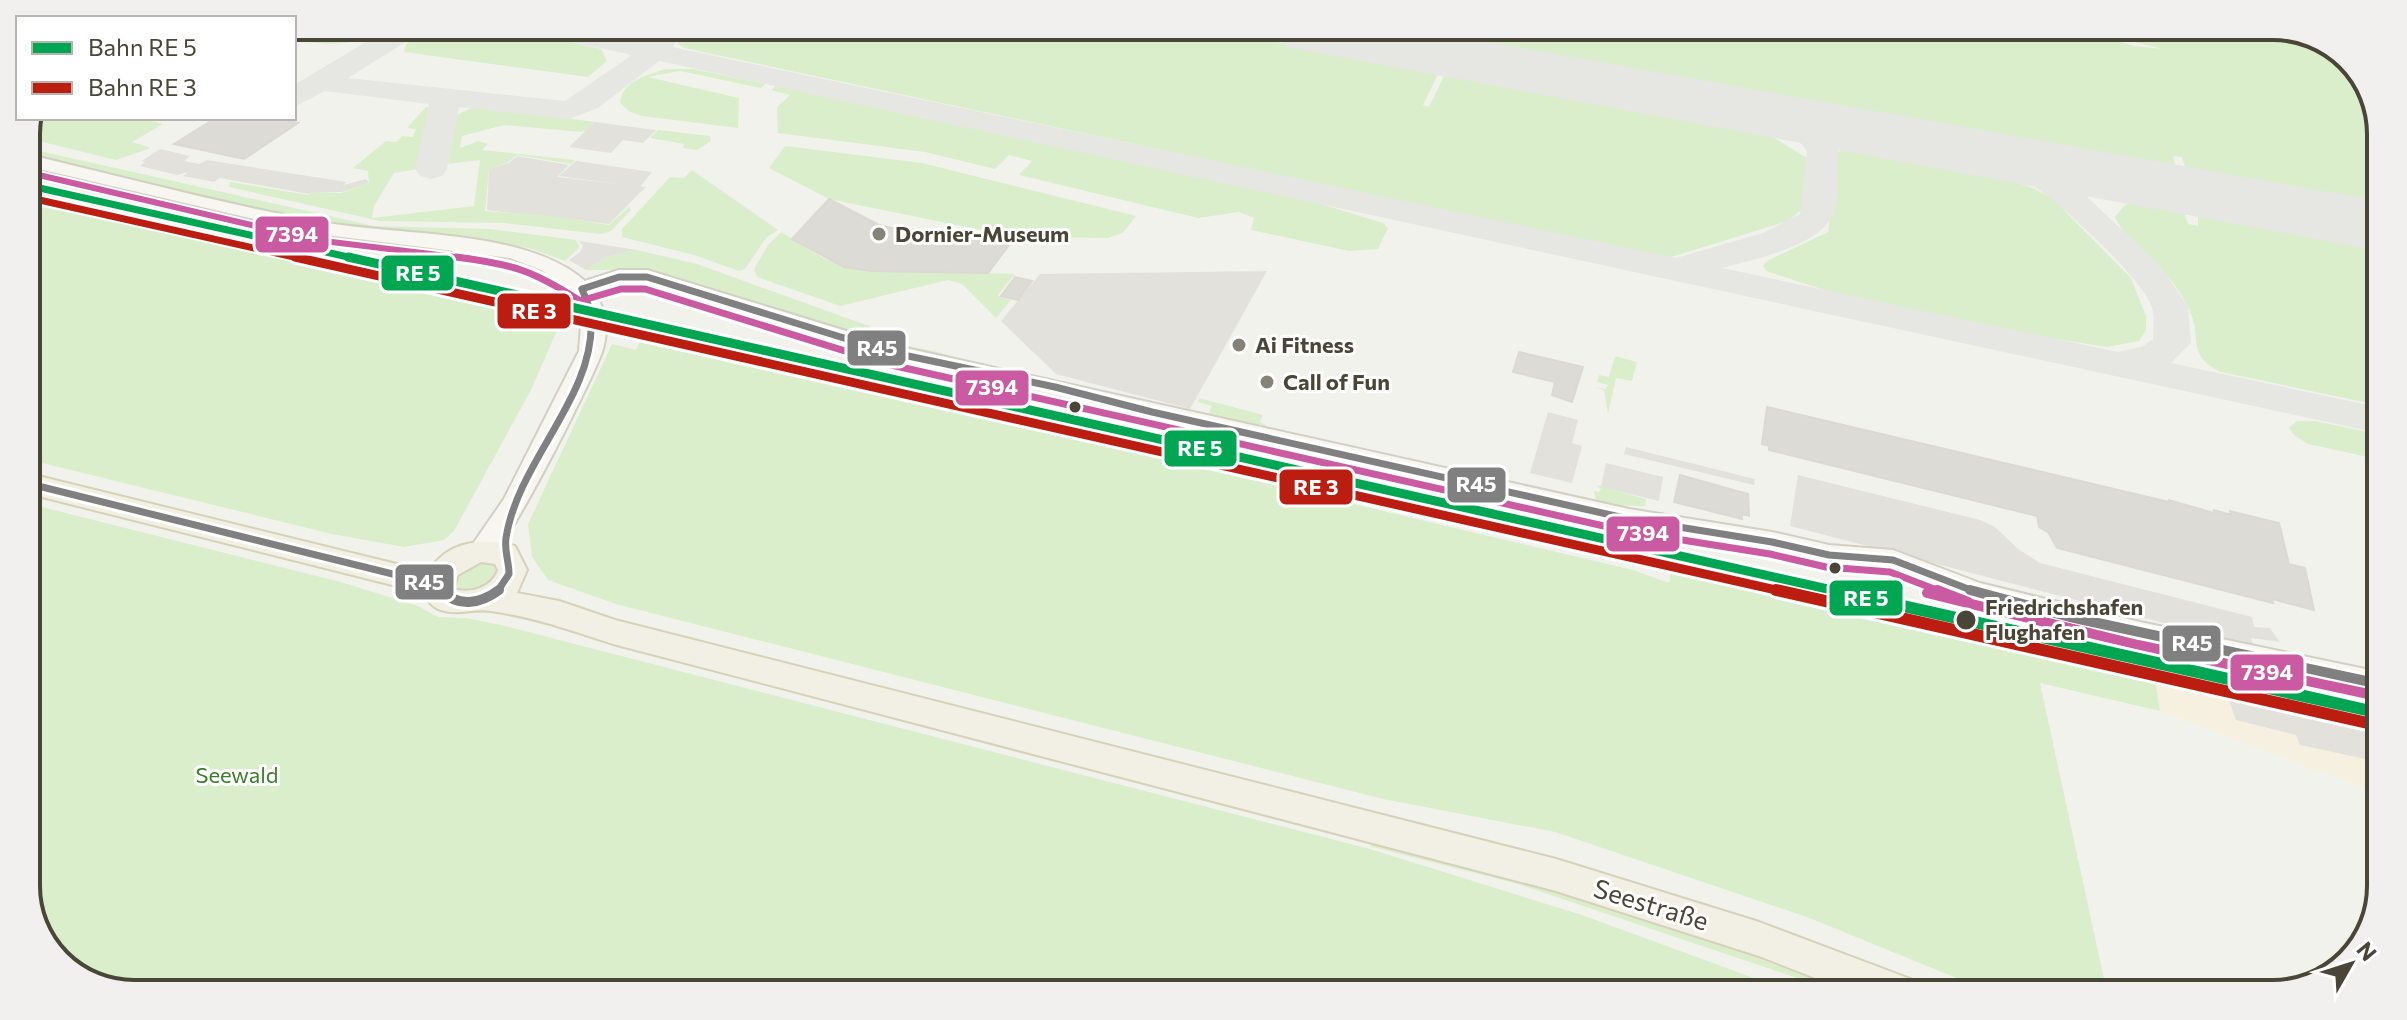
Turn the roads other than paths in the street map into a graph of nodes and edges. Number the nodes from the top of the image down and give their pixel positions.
1 (40, 163) edge
2 (582, 289) junction
3 (40, 487) edge
4 (499, 559) junction
5 (444, 574) junction
6 (486, 598) junction
7 (559, 613) junction
8 (2367, 681) edge
9 (1866, 980) edge

1 - 2 street
2 - 4 street
2 - 8 street
3 - 5 main road
4 - 5 main road
4 - 6 main road
4 - 7 main road
5 - 6 main road
6 - 7 main road
7 - 9 main road, Seestraße

